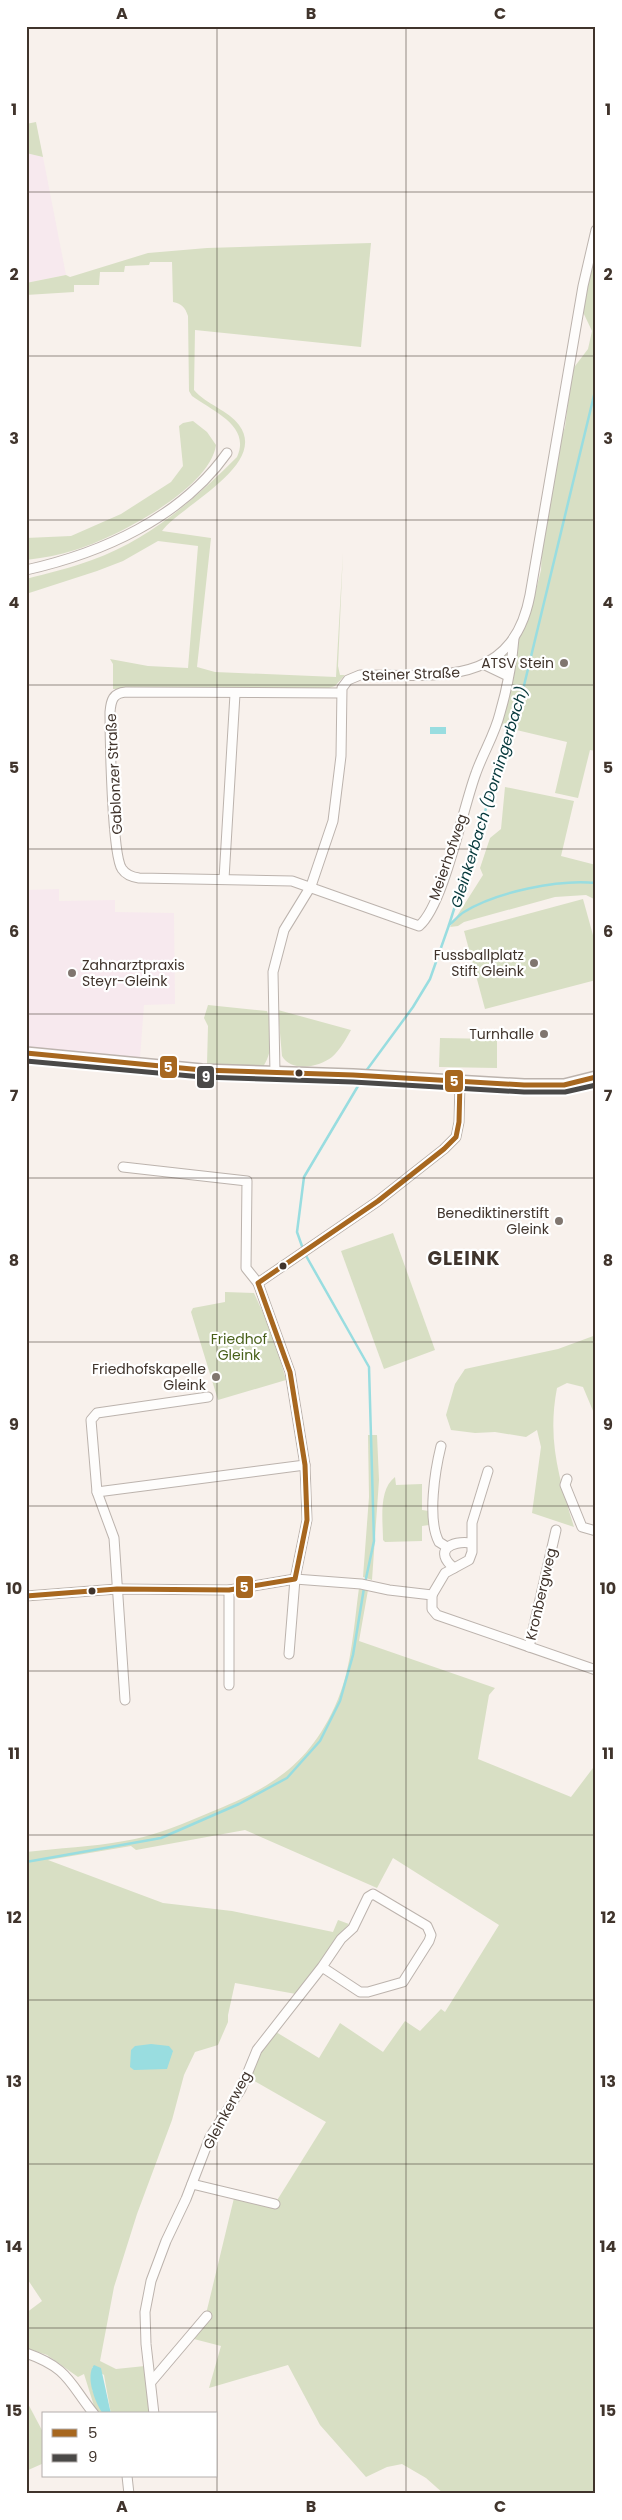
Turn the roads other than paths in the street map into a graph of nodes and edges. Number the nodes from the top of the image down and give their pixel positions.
1 (596, 230) edge
2 (227, 453) dead end
3 (26, 570) edge
4 (514, 638) junction
5 (485, 665) junction
6 (508, 676) junction
7 (341, 693) junction
8 (235, 694) junction
9 (224, 879) junction
10 (311, 886) junction
11 (26, 1053) edge
12 (275, 1073) junction
13 (596, 1076) edge
14 (460, 1082) junction
15 (123, 1167) dead end
16 (258, 1283) junction
17 (208, 1398) dead end
18 (441, 1446) dead end
19 (305, 1466) junction
20 (488, 1471) dead end
21 (567, 1479) dead end
22 (97, 1492) junction
23 (556, 1530) dead end
24 (596, 1531) edge
25 (471, 1543) junction
26 (447, 1547) junction
27 (454, 1568) junction
28 (295, 1579) junction
29 (116, 1589) junction
30 (229, 1590) junction
31 (432, 1595) junction
32 (26, 1596) edge
33 (529, 1647) junction
34 (289, 1654) dead end
35 (596, 1670) edge
36 (229, 1685) dead end
37 (125, 1700) dead end
38 (322, 1967) junction
39 (192, 2184) junction
40 (275, 2204) dead end
41 (207, 2316) dead end
42 (26, 2353) edge
43 (151, 2382) junction
44 (93, 2412) edge
45 (154, 2412) edge
46 (127, 2478) edge
47 (129, 2494) edge

1 - 4 street, Steiner Straße
2 - 3 street
4 - 5 street, Steiner Straße
4 - 6 street, Meierhofweg
5 - 6 street
5 - 7 street, Steiner Straße
6 - 10 street, Meierhofweg
7 - 8 street, Gablonzer Straße
7 - 10 street
8 - 9 street
8 - 9 street, Gablonzer Straße
9 - 10 street, Gablonzer Straße
10 - 12 street
11 - 12 street
12 - 14 street
13 - 14 street
14 - 16 street
15 - 16 street
16 - 19 street
17 - 22 street
18 - 26 street
19 - 22 street
19 - 28 street
20 - 25 street
21 - 24 street
22 - 29 street
23 - 33 street, Kronbergweg
25 - 26 street
25 - 27 street
26 - 27 street
27 - 31 street
28 - 30 street
28 - 31 street
28 - 34 street
29 - 30 street
29 - 32 street
29 - 37 street
30 - 36 street
31 - 33 street
33 - 35 street, Kronbergweg
38 - 38 street, Gleinkerweg
38 - 39 street, Gleinkerweg
39 - 40 street
39 - 43 street, Gleinkerweg
41 - 43 street
42 - 44 street
43 - 45 street, Gleinkerweg
46 - 47 street

